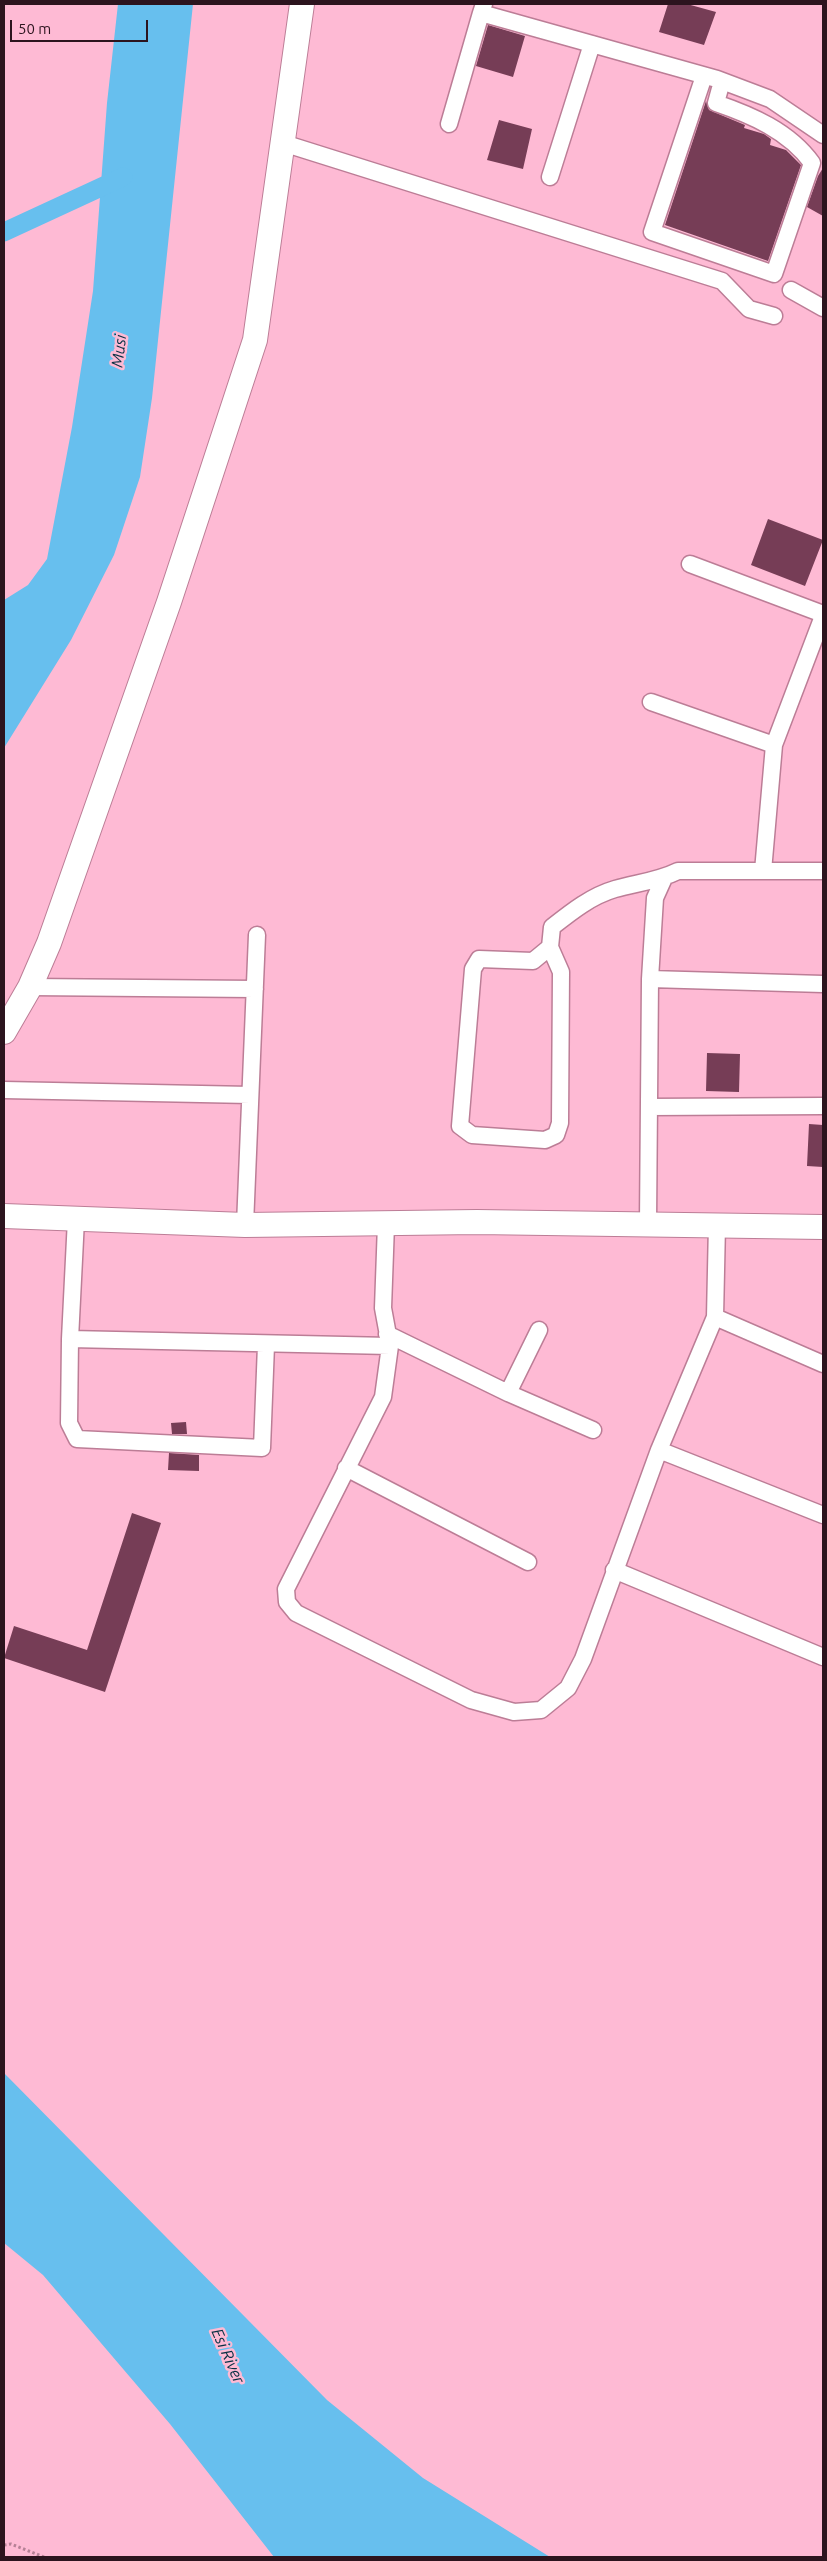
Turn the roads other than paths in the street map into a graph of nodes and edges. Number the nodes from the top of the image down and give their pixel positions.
1 (302, 4) edge
2 (482, 8) edge
3 (592, 44) junction
4 (704, 76) junction
5 (722, 81) junction
6 (697, 97) junction
7 (716, 103) junction
8 (449, 124) dead end
9 (823, 135) edge
10 (283, 143) junction
11 (550, 177) dead end
12 (791, 290) dead end
13 (823, 308) edge
14 (774, 316) dead end
15 (690, 564) dead end
16 (823, 615) edge
17 (651, 702) dead end
18 (774, 745) junction
19 (763, 871) junction
20 (823, 871) edge
21 (664, 878) junction
22 (258, 935) dead end
23 (550, 947) junction
24 (650, 979) junction
25 (823, 984) edge
26 (30, 987) junction
27 (255, 989) junction
28 (4, 1032) edge
29 (4, 1090) edge
30 (250, 1095) junction
31 (823, 1106) edge
32 (649, 1107) junction
33 (4, 1216) edge
34 (76, 1219) junction
35 (386, 1224) junction
36 (648, 1224) junction
37 (717, 1224) junction
38 (245, 1225) junction
39 (823, 1227) edge
40 (715, 1317) junction
41 (540, 1330) dead end
42 (70, 1338) junction
43 (389, 1340) junction
44 (266, 1345) junction
45 (823, 1364) edge
46 (508, 1393) junction
47 (593, 1430) dead end
48 (659, 1450) junction
49 (346, 1468) junction
50 (823, 1515) edge
51 (528, 1562) dead end
52 (614, 1570) junction
53 (823, 1657) edge

1 - 10 street
2 - 3 street
2 - 8 street
3 - 4 street
3 - 11 street
4 - 5 street
4 - 6 street
5 - 7 street
5 - 9 street
6 - 7 street
6 - 7 street
10 - 14 street
10 - 26 street
12 - 13 street
15 - 16 street
16 - 18 street
17 - 18 street
18 - 19 street
19 - 20 street
19 - 21 street
21 - 23 street
21 - 24 street
22 - 27 street
23 - 23 street
24 - 25 street
24 - 32 street
26 - 27 street
26 - 28 street
27 - 30 street
29 - 30 street
30 - 38 street
31 - 32 street
32 - 36 street
33 - 34 street
34 - 38 street
34 - 42 street
35 - 36 street
35 - 38 street
35 - 43 street
36 - 37 street
37 - 39 street
37 - 40 street
40 - 45 street
40 - 48 street
41 - 46 street
42 - 44 street
42 - 44 street
43 - 44 street
43 - 46 street
43 - 49 street
46 - 47 street
48 - 50 street
48 - 52 street
49 - 51 street
49 - 52 street
52 - 53 street

